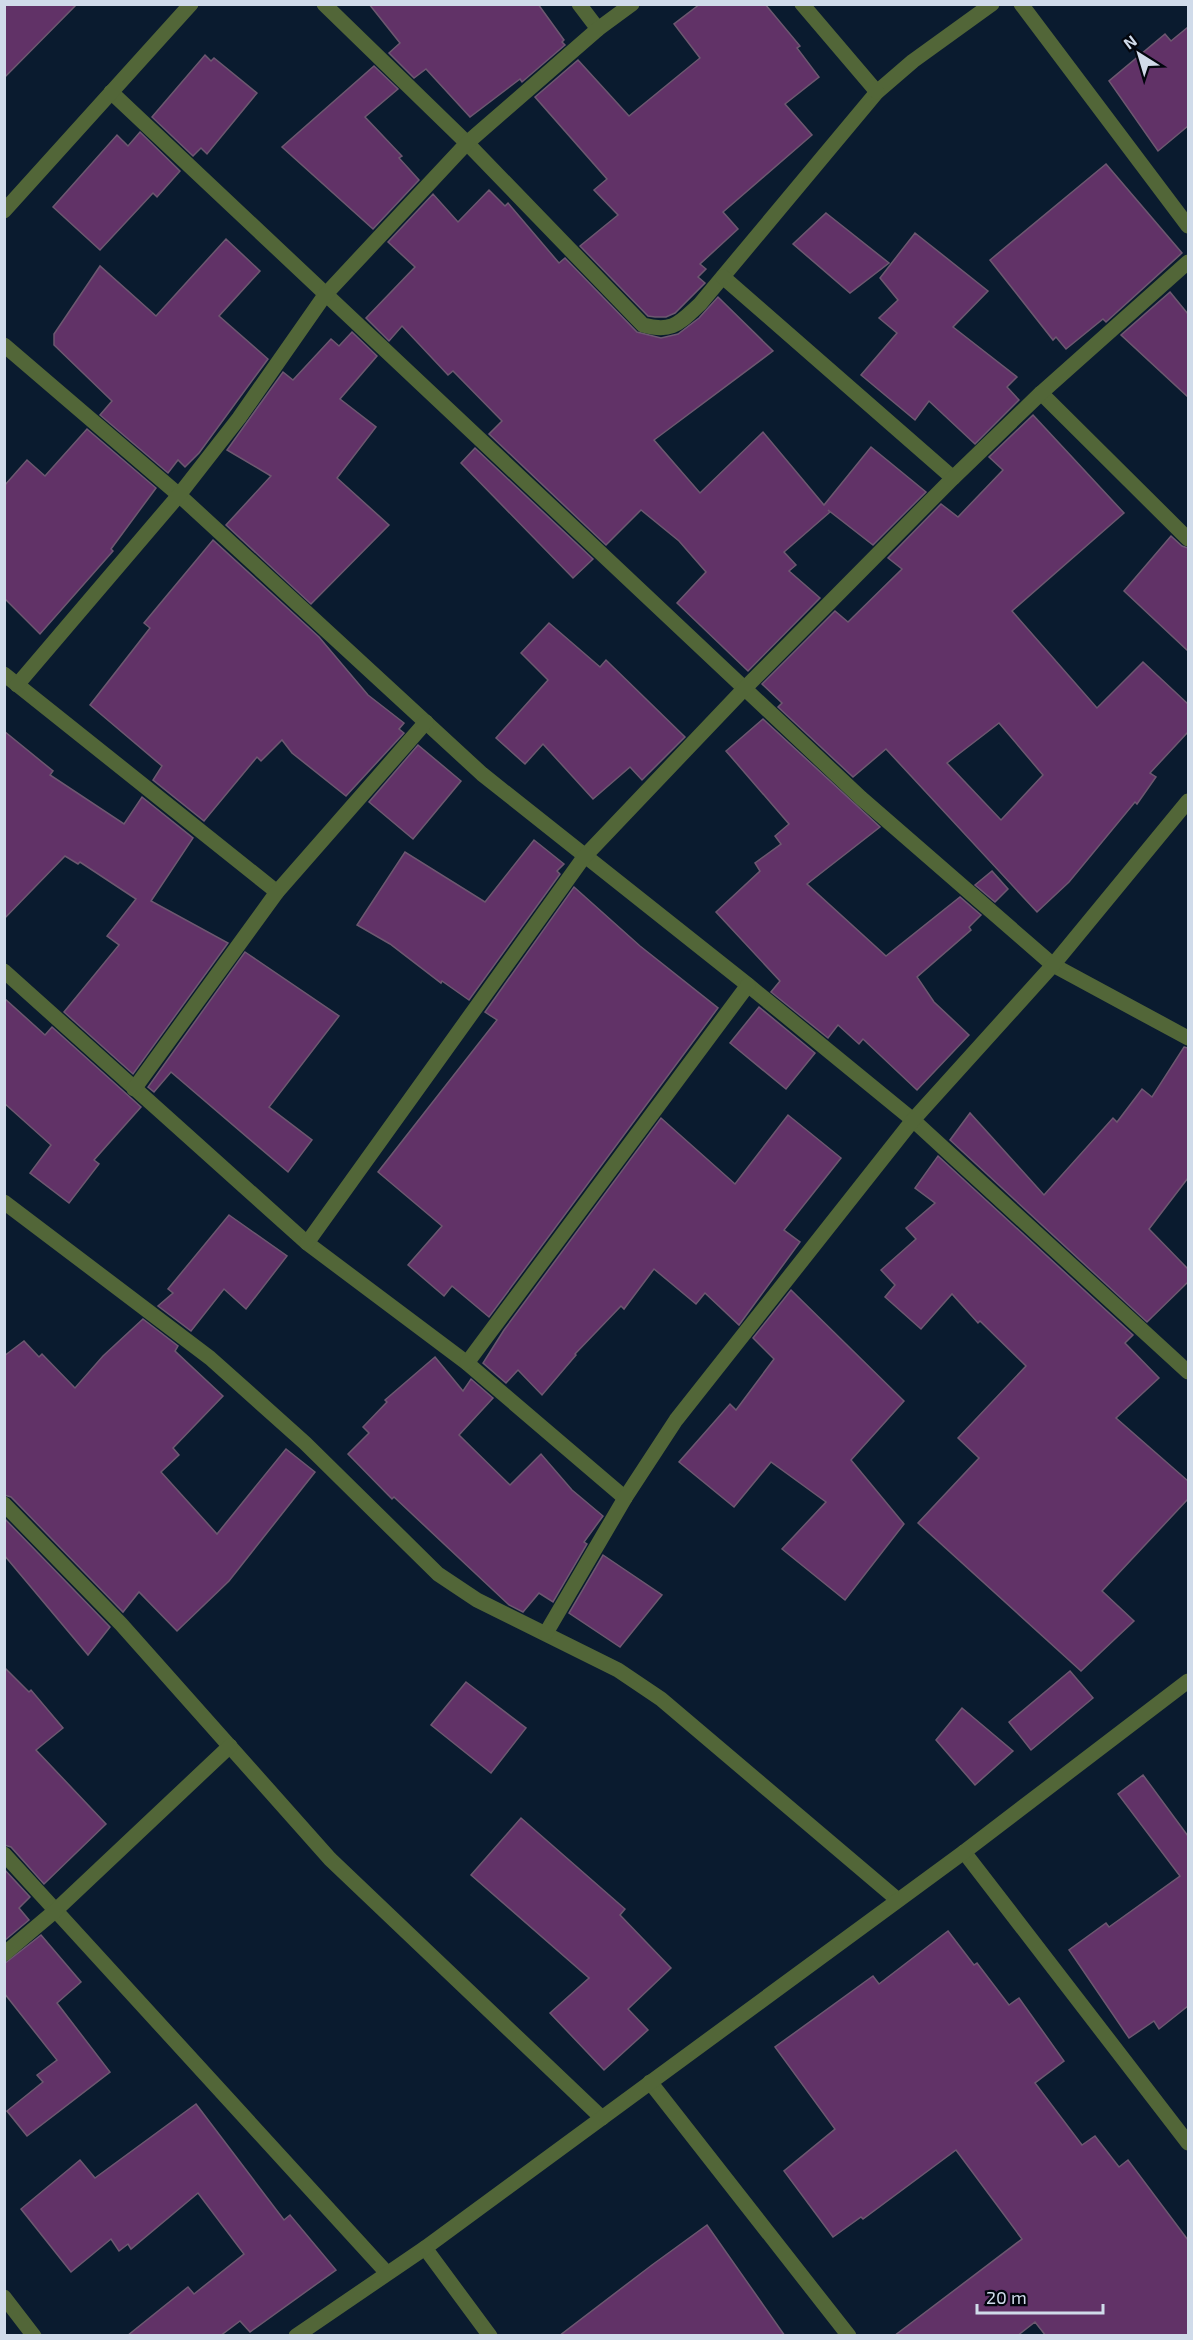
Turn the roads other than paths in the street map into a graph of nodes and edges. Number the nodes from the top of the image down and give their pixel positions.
1 (192, 4) edge
2 (324, 4) edge
3 (579, 4) edge
4 (632, 4) edge
5 (802, 4) edge
6 (992, 4) edge
7 (1021, 4) edge
8 (598, 29) junction
9 (111, 92) junction
10 (877, 92) junction
11 (467, 143) junction
12 (4, 211) edge
13 (1188, 226) edge
14 (1188, 262) edge
15 (723, 277) junction
16 (325, 295) junction
17 (4, 345) edge
18 (1041, 393) junction
19 (953, 478) junction
20 (179, 495) junction
21 (1188, 539) edge
22 (4, 674) edge
23 (17, 685) junction
24 (744, 689) junction
25 (426, 722) junction
26 (1188, 801) edge
27 (584, 857) junction
28 (277, 892) junction
29 (1053, 965) junction
30 (4, 971) edge
31 (748, 985) junction
32 (1188, 1038) edge
33 (134, 1089) junction
34 (913, 1120) junction
35 (4, 1202) edge
36 (308, 1243) junction
37 (467, 1363) junction
38 (1188, 1372) edge
39 (625, 1498) junction
40 (4, 1504) edge
41 (546, 1634) junction
42 (1188, 1681) edge
43 (230, 1746) junction
44 (964, 1852) junction
45 (4, 1854) edge
46 (898, 1900) junction
47 (56, 1911) junction
48 (4, 1954) edge
49 (650, 2082) junction
50 (602, 2118) junction
51 (1188, 2143) edge
52 (425, 2248) junction
53 (387, 2273) junction
54 (4, 2297) edge
55 (34, 2336) edge
56 (296, 2336) edge
57 (490, 2336) edge
58 (849, 2336) edge

1 - 9 street
2 - 11 street
3 - 8 street
4 - 8 street
5 - 10 street
6 - 10 street
7 - 13 street
8 - 11 street
9 - 12 street
9 - 16 street
10 - 15 street
11 - 15 street
11 - 16 street
14 - 18 street
15 - 19 street
16 - 20 street
16 - 24 street
17 - 20 street
18 - 19 street
18 - 21 street
19 - 24 street
20 - 23 street
20 - 25 street
22 - 23 street
23 - 28 street
24 - 27 street
24 - 29 street
25 - 27 street
25 - 28 street
26 - 29 street
27 - 31 street
27 - 36 street
28 - 33 street
29 - 32 street
29 - 34 street
30 - 33 street
31 - 34 street
31 - 37 street
33 - 36 street
34 - 38 street
34 - 39 street
35 - 41 street
36 - 37 street
37 - 39 street
39 - 41 street
40 - 43 street
41 - 46 street
42 - 44 street
43 - 47 street
43 - 50 street
44 - 46 street
44 - 51 street
45 - 47 street
46 - 49 street
47 - 48 street
47 - 53 street
49 - 50 street
49 - 58 street
50 - 52 street
52 - 53 street
52 - 57 street
53 - 56 street
54 - 55 street

